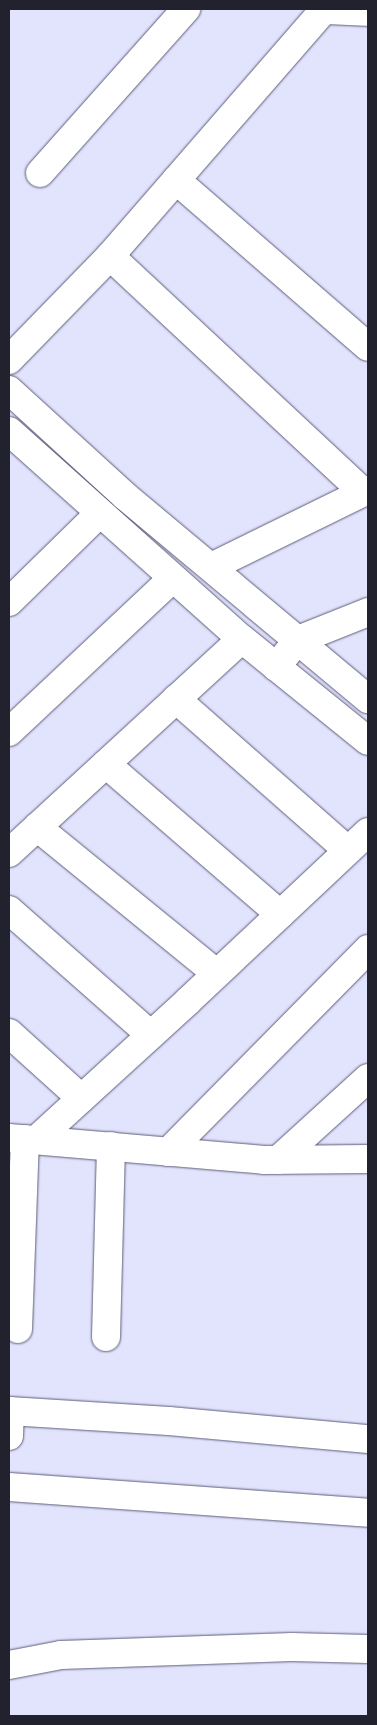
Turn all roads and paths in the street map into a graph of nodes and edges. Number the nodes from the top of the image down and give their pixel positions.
1 (186, 9) edge
2 (324, 9) edge
3 (368, 12) edge
4 (40, 173) dead end
5 (176, 180) junction
6 (110, 256) junction
7 (368, 347) edge
8 (9, 360) edge
9 (9, 390) edge
10 (9, 431) edge
11 (365, 491) edge
12 (99, 514) junction
13 (211, 567) junction
14 (172, 579) junction
15 (9, 602) edge
16 (368, 612) edge
17 (242, 639) junction
18 (298, 640) junction
19 (276, 667) junction
20 (176, 699) junction
21 (368, 699) edge
22 (9, 732) edge
23 (368, 741) edge
24 (106, 764) junction
25 (37, 827) junction
26 (368, 832) edge
27 (347, 850) junction
28 (9, 853) edge
29 (9, 910) edge
30 (280, 914) junction
31 (368, 949) edge
32 (217, 974) junction
33 (9, 1033) edge
34 (151, 1035) junction
35 (368, 1078) edge
36 (81, 1098) junction
37 (23, 1139) edge
38 (111, 1146) junction
39 (168, 1152) junction
40 (368, 1159) edge
41 (278, 1160) junction
42 (18, 1329) dead end
43 (106, 1337) dead end
44 (9, 1420) edge
45 (368, 1439) edge
46 (9, 1487) edge
47 (368, 1514) edge
48 (368, 1649) edge
49 (9, 1665) edge

1 - 4 street
2 - 3 street
2 - 5 street
5 - 6 street
5 - 7 street
6 - 8 street
6 - 11 street
9 - 13 street
10 - 12 street
11 - 13 street
12 - 14 street
12 - 15 street
13 - 18 street
14 - 17 street
14 - 22 street
16 - 18 street
17 - 19 street
17 - 20 street
18 - 19 street
18 - 21 street
19 - 23 street
20 - 24 street
20 - 27 street
24 - 25 street
24 - 30 street
25 - 28 street
25 - 32 street
26 - 27 street
27 - 30 street
29 - 34 street
30 - 32 street
31 - 39 street
32 - 34 street
33 - 36 street
34 - 36 street
35 - 41 street
36 - 37 street
37 - 38 street
37 - 42 street
38 - 39 street
38 - 43 street
39 - 41 street
40 - 41 street
44 - 45 street
46 - 47 street
48 - 49 street

